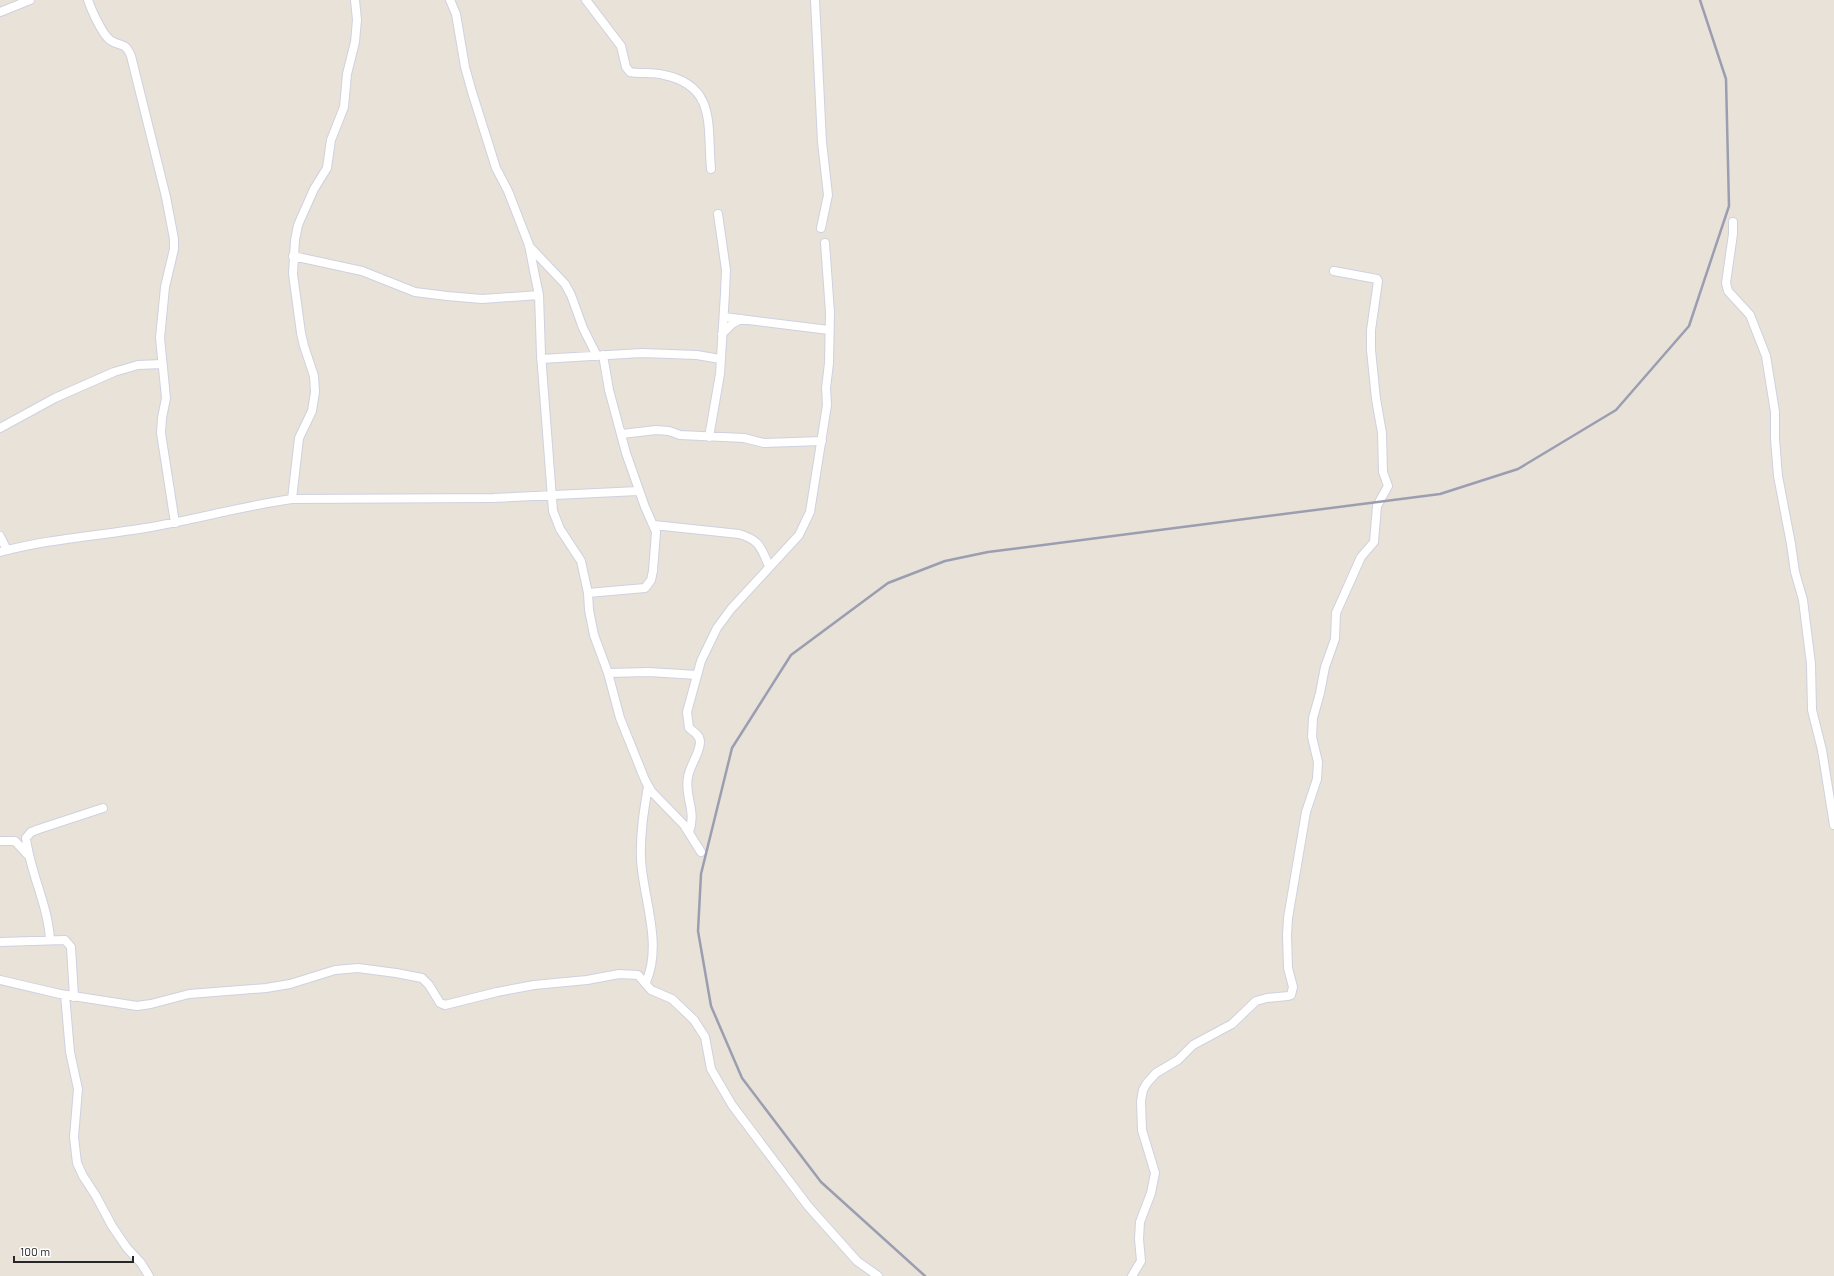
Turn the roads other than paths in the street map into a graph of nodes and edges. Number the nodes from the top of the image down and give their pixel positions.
1 (30, 0) edge
2 (88, 0) edge
3 (355, 0) edge
4 (450, 0) edge
5 (586, 0) edge
6 (815, 0) edge
7 (0, 12) edge
8 (711, 169) dead end
9 (718, 214) dead end
10 (1733, 222) dead end
11 (821, 228) dead end
12 (825, 244) dead end
13 (529, 245) junction
14 (293, 256) junction
15 (1334, 271) dead end
16 (539, 294) junction
17 (724, 317) junction
18 (741, 319) junction
19 (829, 330) junction
20 (722, 334) junction
21 (600, 356) junction
22 (541, 359) junction
23 (720, 359) junction
24 (162, 364) junction
25 (0, 428) edge
26 (622, 434) junction
27 (709, 437) junction
28 (822, 441) junction
29 (638, 491) junction
30 (551, 495) junction
31 (292, 499) junction
32 (175, 523) junction
33 (654, 526) junction
34 (0, 536) edge
35 (3, 551) edge
36 (769, 566) junction
37 (588, 593) junction
38 (608, 673) junction
39 (697, 675) junction
40 (648, 786) junction
41 (103, 808) dead end
42 (1834, 824) edge
43 (689, 832) junction
44 (0, 841) edge
45 (701, 852) dead end
46 (28, 854) junction
47 (50, 940) junction
48 (0, 942) edge
49 (0, 980) edge
50 (646, 982) junction
51 (64, 995) junction
52 (74, 997) junction
53 (149, 1276) edge
54 (878, 1276) edge
55 (1132, 1276) edge

1 - 7 street
2 - 24 street
3 - 14 street
4 - 13 street
5 - 8 street
6 - 11 street
9 - 17 street
10 - 42 street
12 - 19 street
13 - 16 street
13 - 21 street
14 - 16 street
14 - 31 street
15 - 55 street
16 - 22 street
17 - 18 street
17 - 20 street
18 - 19 street
18 - 20 street
19 - 28 street
20 - 23 street
21 - 22 street
21 - 23 street
21 - 26 street
22 - 30 street
23 - 27 street
24 - 25 street
24 - 32 street
26 - 27 street
26 - 29 street
27 - 28 street
28 - 36 street
29 - 30 street
29 - 33 street
30 - 31 street
30 - 37 street
31 - 32 street
32 - 35 street
33 - 36 street
33 - 37 street
34 - 35 street
36 - 39 street
37 - 38 street
38 - 39 street
38 - 40 street
39 - 43 street
40 - 43 street
40 - 50 street
41 - 46 street
43 - 45 street
44 - 46 street
46 - 47 street
47 - 48 street
47 - 52 street
49 - 51 street
50 - 52 street
50 - 54 street
51 - 52 street
51 - 53 street

